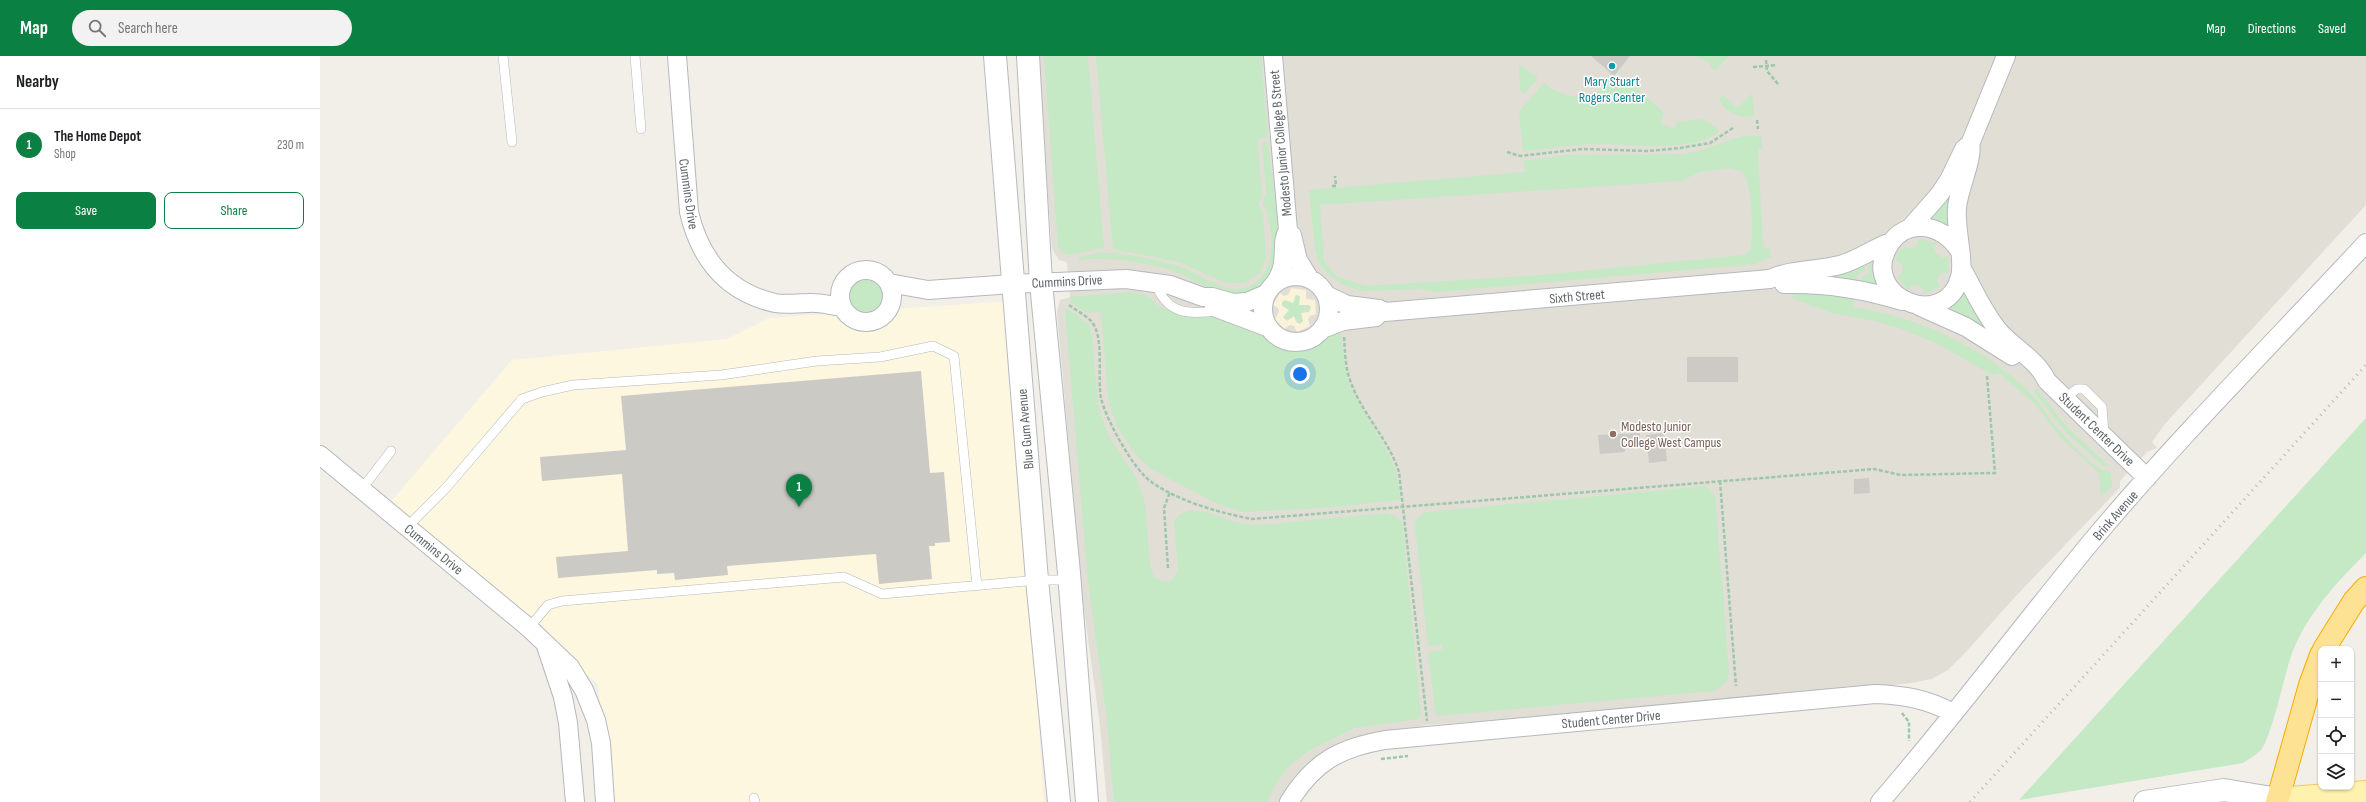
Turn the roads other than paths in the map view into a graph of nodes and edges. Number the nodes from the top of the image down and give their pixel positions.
1 (503, 56) edge
2 (635, 56) edge
3 (676, 56) edge
4 (995, 56) edge
5 (1028, 56) edge
6 (1273, 56) edge
7 (2006, 56) edge
8 (641, 129) dead end
9 (512, 142) dead end
10 (1970, 144) junction
11 (1909, 229) junction
12 (1288, 230) junction
13 (1891, 242) junction
14 (2366, 243) edge
15 (1958, 250) junction
16 (1962, 268) junction
17 (1310, 278) junction
18 (1770, 279) junction
19 (1155, 282) junction
20 (889, 283) junction
21 (1041, 283) junction
22 (1012, 284) junction
23 (1271, 288) junction
24 (928, 290) junction
25 (1326, 295) junction
26 (1203, 298) junction
27 (841, 299) junction
28 (1913, 304) junction
29 (891, 305) junction
30 (1223, 311) junction
31 (1385, 312) junction
32 (1267, 327) junction
33 (1322, 329) junction
34 (2047, 381) junction
35 (390, 451) dead end
36 (320, 455) edge
37 (2147, 478) junction
38 (361, 490) junction
39 (407, 527) junction
40 (1038, 580) junction
41 (1069, 580) junction
42 (977, 586) junction
43 (2366, 588) edge
44 (529, 628) junction
45 (546, 645) junction
46 (2326, 646) edge
47 (2318, 663) edge
48 (1953, 712) junction
49 (1081, 714) junction
50 (2365, 792) edge
51 (2276, 801) edge
52 (575, 802) edge
53 (605, 802) edge
54 (1059, 802) edge
55 (1087, 802) edge
56 (1095, 802) edge
57 (1289, 802) edge
58 (1880, 802) edge
59 (2145, 802) edge

1 - 9 lane
2 - 8 lane
3 - 27 street, Cummins Drive
4 - 22 main road, Blue Gum Avenue
5 - 21 main road
6 - 12 street, Modesto Junior College B Street
7 - 10 street
10 - 11 street
10 - 15 street
11 - 13 street
11 - 15 street
12 - 17 street, Modesto Junior College B Street
12 - 23 street, Modesto Junior College B Street
13 - 18 street, Sixth Street
13 - 28 street
14 - 37 street, Brink Avenue
15 - 16 street
16 - 28 street
16 - 34 street, Student Center Drive
17 - 23 street
17 - 25 street
18 - 28 street, Sixth Street
18 - 31 street, Sixth Street
19 - 21 street, Cummins Drive
19 - 26 street, Cummins Drive
19 - 30 lane
20 - 24 street, Cummins Drive
20 - 27 street, Cummins Drive
20 - 29 street
21 - 22 street, Cummins Drive
21 - 41 main road
22 - 24 street, Cummins Drive
22 - 40 main road, Blue Gum Avenue
23 - 26 street, Cummins Drive
23 - 32 street
24 - 29 street, Cummins Drive
25 - 31 street, Sixth Street
25 - 33 street
26 - 30 street, Cummins Drive
27 - 29 street, Cummins Drive
28 - 34 street, Student Center Drive
30 - 32 street, Cummins Drive
31 - 33 street, Sixth Street
32 - 33 street
34 - 37 street, Student Center Drive
35 - 38 lane
36 - 38 street, Cummins Drive
37 - 48 street, Brink Avenue
38 - 39 street, Cummins Drive
39 - 42 lane
39 - 44 street, Cummins Drive
40 - 41 lane
40 - 42 lane
40 - 54 main road, Blue Gum Avenue
41 - 49 main road
42 - 44 lane
43 - 46 highway
44 - 45 street, Cummins Drive
45 - 52 street, Cummins Drive
45 - 53 street, Cummins Drive
47 - 51 highway
48 - 57 street, Student Center Drive
48 - 58 street, Brink Avenue
49 - 55 main road
49 - 56 main road
50 - 51 main road
51 - 59 main road

